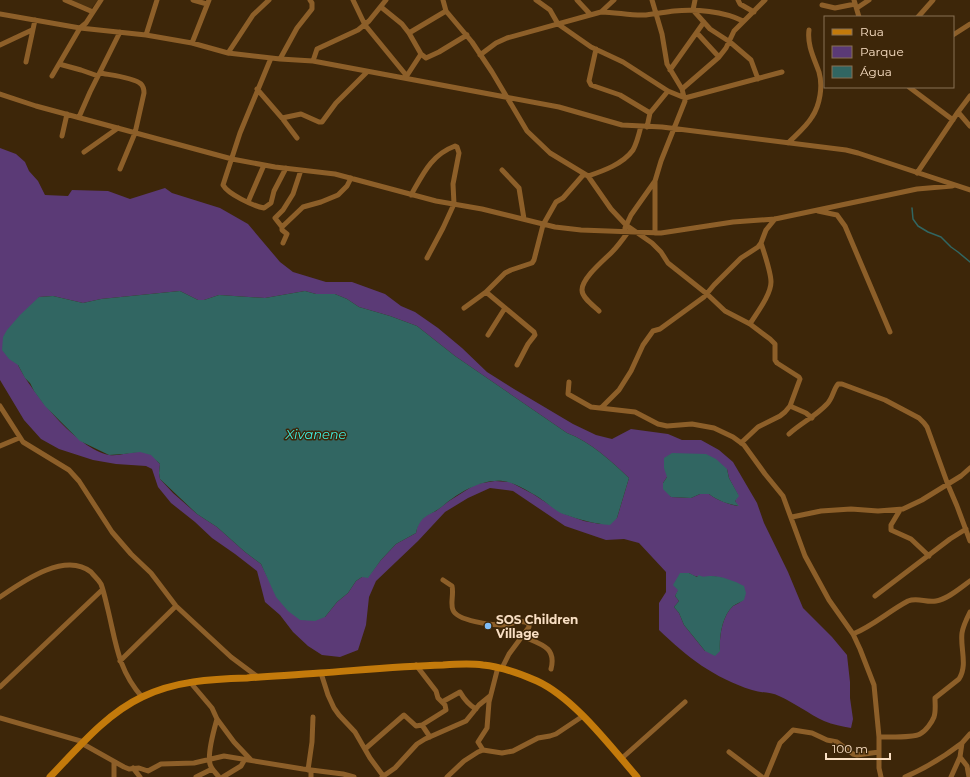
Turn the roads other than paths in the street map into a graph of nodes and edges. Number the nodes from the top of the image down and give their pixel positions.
1 (65, 0) edge
2 (101, 0) edge
3 (157, 0) edge
4 (193, 0) edge
5 (269, 0) edge
6 (310, 0) edge
7 (353, 0) edge
8 (386, 0) edge
9 (442, 0) edge
10 (536, 0) edge
11 (577, 0) edge
12 (614, 0) edge
13 (652, 0) edge
14 (696, 0) edge
15 (738, 0) edge
16 (765, 0) edge
17 (869, 0) edge
18 (930, 1) edge
19 (208, 2) edge
20 (855, 4) edge
21 (822, 5) dead end
22 (381, 7) junction
23 (693, 10) junction
24 (446, 11) junction
25 (93, 12) junction
26 (601, 12) junction
27 (754, 12) junction
28 (0, 14) edge
29 (590, 14) junction
30 (656, 14) junction
31 (859, 16) edge
32 (919, 16) edge
33 (35, 20) junction
34 (743, 21) junction
35 (704, 22) junction
36 (558, 24) junction
37 (970, 24) edge
38 (365, 25) junction
39 (80, 28) junction
40 (32, 30) junction
41 (809, 30) dead end
42 (120, 32) junction
43 (409, 33) junction
44 (697, 33) junction
45 (954, 33) edge
46 (146, 35) junction
47 (467, 35) junction
48 (730, 42) junction
49 (192, 43) junction
50 (0, 45) edge
51 (596, 49) junction
52 (228, 53) junction
53 (421, 54) junction
54 (480, 55) junction
55 (719, 57) junction
56 (270, 58) junction
57 (280, 59) junction
58 (313, 61) junction
59 (26, 62) dead end
60 (59, 64) junction
61 (670, 70) junction
62 (367, 72) junction
63 (782, 72) dead end
64 (822, 73) edge
65 (99, 75) junction
66 (52, 76) dead end
67 (406, 77) junction
68 (758, 79) junction
69 (910, 88) edge
70 (257, 89) junction
71 (682, 89) junction
72 (668, 91) junction
73 (0, 94) edge
74 (970, 96) edge
75 (506, 97) junction
76 (685, 98) junction
77 (958, 112) junction
78 (650, 113) junction
79 (67, 114) junction
80 (80, 117) junction
81 (282, 118) junction
82 (953, 120) junction
83 (644, 126) junction
84 (970, 126) edge
85 (118, 128) junction
86 (673, 129) junction
87 (135, 133) junction
88 (62, 136) dead end
89 (297, 138) dead end
90 (788, 143) junction
91 (84, 152) dead end
92 (232, 159) junction
93 (264, 165) junction
94 (286, 168) junction
95 (120, 170) dead end
96 (301, 170) junction
97 (502, 170) dead end
98 (917, 173) junction
99 (586, 175) junction
100 (351, 178) junction
101 (655, 182) junction
102 (955, 186) junction
103 (970, 190) edge
104 (411, 195) junction
105 (248, 202) junction
106 (454, 204) junction
107 (815, 211) junction
108 (524, 219) junction
109 (775, 219) junction
110 (543, 225) junction
111 (626, 225) junction
112 (282, 227) junction
113 (625, 232) junction
114 (635, 233) junction
115 (655, 233) junction
116 (762, 243) junction
117 (283, 244) dead end
118 (427, 258) dead end
119 (486, 292) junction
120 (707, 294) junction
121 (464, 308) dead end
122 (505, 308) junction
123 (599, 311) dead end
124 (750, 324) junction
125 (890, 332) dead end
126 (488, 335) dead end
127 (517, 365) dead end
128 (568, 382) dead end
129 (0, 406) edge
130 (790, 406) junction
131 (601, 408) junction
132 (812, 418) junction
133 (789, 434) dead end
134 (19, 438) junction
135 (741, 442) junction
136 (0, 446) edge
137 (970, 468) edge
138 (948, 484) junction
139 (900, 510) junction
140 (792, 517) junction
141 (968, 531) edge
142 (970, 541) edge
143 (929, 556) junction
144 (443, 580) dead end
145 (970, 581) edge
146 (102, 590) junction
147 (875, 596) dead end
148 (0, 597) edge
149 (176, 606) junction
150 (970, 612) edge
151 (853, 634) junction
152 (522, 636) junction
153 (120, 661) junction
154 (416, 665) junction
155 (500, 668) junction
156 (551, 669) dead end
157 (321, 673) junction
158 (258, 677) junction
159 (190, 682) junction
160 (0, 687) edge
161 (490, 696) junction
162 (142, 697) junction
163 (442, 702) junction
164 (685, 702) dead end
165 (476, 709) junction
166 (583, 716) junction
167 (313, 717) dead end
168 (0, 718) edge
169 (217, 719) junction
170 (422, 725) junction
171 (970, 734) edge
172 (430, 737) junction
173 (879, 737) junction
174 (84, 743) junction
175 (962, 743) junction
176 (365, 749) junction
177 (482, 750) junction
178 (729, 752) dead end
179 (879, 752) junction
180 (960, 757) junction
181 (209, 759) junction
182 (245, 759) junction
183 (621, 759) junction
184 (251, 760) junction
185 (114, 762) junction
186 (968, 764) edge
187 (133, 768) junction
188 (212, 769) junction
189 (310, 770) junction
190 (50, 777) edge
191 (114, 777) edge
192 (140, 777) edge
193 (196, 777) edge
194 (219, 777) edge
195 (224, 777) edge
196 (311, 777) edge
197 (354, 777) edge
198 (383, 777) edge
199 (447, 777) edge
200 (637, 777) edge
201 (762, 777) edge
202 (766, 777) edge
203 (880, 777) edge
204 (905, 777) edge
205 (950, 777) edge
206 (969, 777) edge

1 - 25 street
2 - 25 street
3 - 46 street
4 - 19 street
5 - 52 street
6 - 57 street
7 - 38 street
8 - 22 street
9 - 24 street
10 - 36 street
11 - 29 street
12 - 26 street
13 - 30 street
14 - 23 street
15 - 27 street
16 - 27 street
17 - 20 street
18 - 32 street
19 - 49 street
20 - 21 street
20 - 31 street
22 - 38 street
22 - 43 street
23 - 30 street
23 - 34 street
23 - 35 street
24 - 43 street
24 - 47 street
25 - 39 street
26 - 29 street
26 - 30 street
27 - 34 street
28 - 33 street
29 - 36 street
30 - 61 street
33 - 39 street
33 - 40 street
34 - 48 street
35 - 44 street
35 - 48 street
36 - 51 street
36 - 54 street
37 - 45 street
38 - 58 street
38 - 67 street
39 - 42 street
39 - 60 street
40 - 50 street
40 - 59 street
41 - 64 street
42 - 46 street
42 - 65 street
43 - 53 street
44 - 55 street
44 - 61 street
46 - 49 street
47 - 53 street
47 - 54 street
48 - 55 street
48 - 68 street
49 - 52 street
51 - 72 street
51 - 78 street
52 - 56 street
53 - 67 street
54 - 75 street
55 - 71 street
56 - 57 street
56 - 70 street
57 - 58 street
58 - 62 street
60 - 65 street
60 - 66 street
61 - 71 street
62 - 67 street
62 - 81 street
63 - 68 street
64 - 90 street
65 - 80 street
65 - 87 street
67 - 75 street
68 - 76 street
69 - 82 street
70 - 81 street
70 - 92 street
71 - 76 street
72 - 76 street
72 - 78 street
73 - 79 street
74 - 77 street
75 - 83 street
75 - 99 street
76 - 86 street
77 - 82 street
77 - 84 street
78 - 83 street
79 - 80 street
79 - 88 street
80 - 85 street
81 - 89 street
82 - 98 street
83 - 86 street
83 - 99 street
85 - 87 street
85 - 91 street
86 - 90 street
86 - 101 street
87 - 92 street
87 - 95 street
90 - 98 street
92 - 93 street
92 - 105 street
93 - 94 street
93 - 105 street
94 - 96 street
94 - 105 street
96 - 100 street
96 - 112 street
97 - 108 street
98 - 102 street
99 - 110 street
99 - 111 street
100 - 104 street
100 - 112 street
101 - 111 street
101 - 115 street
102 - 103 street
102 - 107 street
104 - 106 street
104 - 106 street
106 - 108 street
106 - 118 street
107 - 109 street
107 - 125 street
108 - 110 street
109 - 115 street
109 - 116 street
110 - 113 street
110 - 119 street
111 - 113 street
111 - 114 street
112 - 117 street
113 - 114 street
113 - 123 street
114 - 115 street
114 - 120 street
116 - 120 street
116 - 124 street
119 - 121 street
119 - 122 street
120 - 124 street
120 - 131 street
122 - 126 street
122 - 127 street
124 - 130 street
128 - 131 street
129 - 134 street
130 - 132 street
130 - 135 street
131 - 135 street
132 - 133 street
132 - 138 street
134 - 136 street
134 - 149 street
135 - 140 street
137 - 138 street
138 - 139 street
138 - 141 street
139 - 140 street
139 - 143 street
140 - 151 street
141 - 142 street
141 - 143 street
143 - 147 street
144 - 152 street
145 - 151 street
146 - 148 street
146 - 153 street
146 - 160 street
149 - 153 street
149 - 158 street
150 - 173 street
151 - 173 street
152 - 155 street
152 - 156 street
153 - 162 street
154 - 155 main road
154 - 157 main road
154 - 163 street
155 - 161 street
155 - 166 main road
157 - 158 main road
157 - 176 street
158 - 159 main road
159 - 162 main road
159 - 169 street
161 - 165 street
161 - 177 street
162 - 174 main road
163 - 165 street
163 - 170 street
164 - 183 street
165 - 172 street
166 - 177 street
166 - 183 main road
167 - 189 street
168 - 174 street
169 - 181 street
169 - 184 street
170 - 172 street
170 - 176 street
171 - 175 street
172 - 198 street
173 - 179 street
174 - 185 street
174 - 190 main road
175 - 180 street
175 - 204 street
176 - 198 street
177 - 199 street
178 - 201 street
179 - 202 street
179 - 203 street
180 - 186 street
180 - 205 street
181 - 182 street
181 - 187 street
181 - 188 street
182 - 184 street
182 - 195 street
183 - 200 main road
184 - 189 street
185 - 187 street
185 - 191 street
186 - 206 street
187 - 192 street
188 - 193 street
188 - 194 street
189 - 196 street
189 - 197 street

